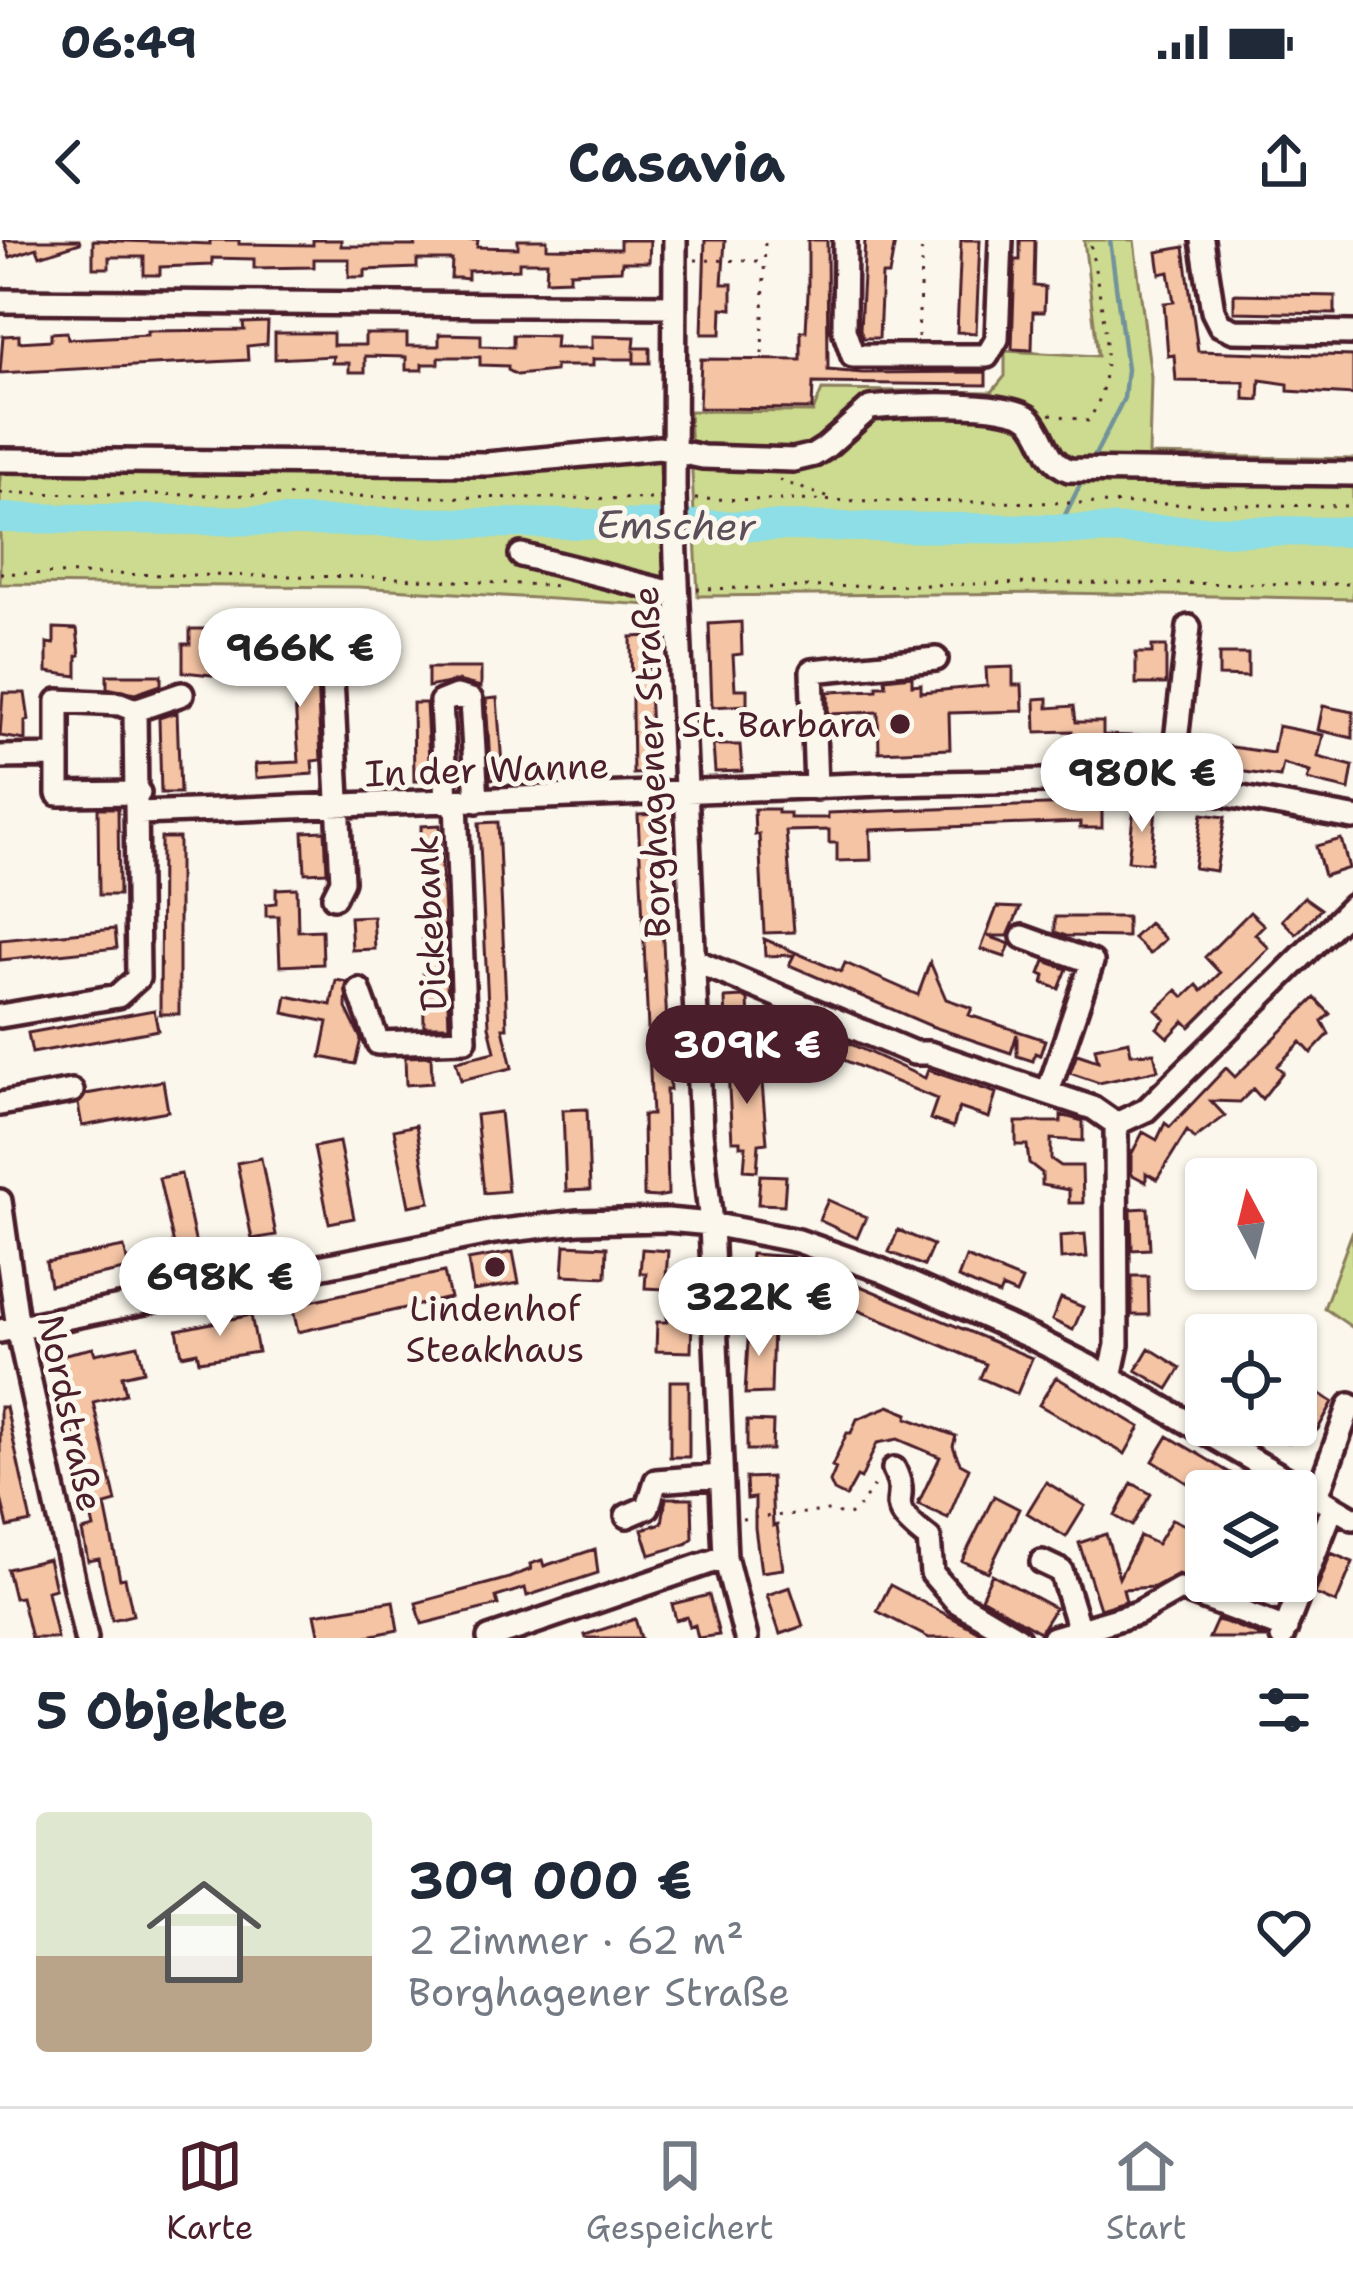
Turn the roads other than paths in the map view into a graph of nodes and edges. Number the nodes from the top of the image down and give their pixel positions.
1 (845, 240) edge
2 (1001, 240) edge
3 (1202, 240) edge
4 (675, 250) edge
5 (0, 301) edge
6 (674, 305) junction
7 (1353, 333) edge
8 (673, 452) junction
9 (0, 460) edge
10 (1353, 473) edge
11 (521, 555) dead end
12 (676, 594) junction
13 (1189, 627) dead end
14 (330, 638) dead end
15 (936, 659) dead end
16 (182, 694) dead end
17 (135, 710) junction
18 (58, 756) junction
19 (0, 757) edge
20 (1171, 785) junction
21 (816, 788) junction
22 (685, 795) junction
23 (460, 801) junction
24 (139, 803) junction
25 (340, 808) junction
26 (1353, 818) edge
27 (334, 897) dead end
28 (1353, 906) edge
29 (1023, 937) dead end
30 (693, 960) junction
31 (359, 990) dead end
32 (0, 1016) edge
33 (72, 1091) dead end
34 (1048, 1092) junction
35 (0, 1104) edge
36 (1116, 1124) junction
37 (0, 1201) edge
38 (711, 1224) junction
39 (9, 1329) edge
40 (1110, 1377) junction
41 (1350, 1405) dead end
42 (894, 1468) road end
43 (721, 1477) junction
44 (1334, 1508) edge
45 (627, 1516) dead end
46 (725, 1557) junction
47 (1042, 1562) dead end
48 (1078, 1630) junction
49 (1284, 1633) edge
50 (86, 1638) edge
51 (489, 1638) edge
52 (746, 1638) edge
53 (1018, 1638) edge
54 (1053, 1638) edge

1 - 2 street
3 - 7 street
4 - 6 street, Borghagener Straße
5 - 6 street
6 - 8 street, Borghagener Straße
8 - 9 street
8 - 10 street
8 - 12 street, Borghagener Straße, bridge
11 - 12 street
12 - 22 street, Borghagener Straße
13 - 20 street
14 - 25 street, In der Wanne
15 - 21 street
16 - 17 street
17 - 18 street
17 - 24 street
18 - 19 street
18 - 24 street, In der Wanne
20 - 21 street, In der Wanne
20 - 26 street, In der Wanne
21 - 22 street, In der Wanne
22 - 23 street, In der Wanne
22 - 30 street, Borghagener Straße
23 - 25 street, In der Wanne
23 - 31 street, Dickebank
24 - 25 street, In der Wanne
24 - 32 street
25 - 27 street
28 - 36 street
29 - 34 street
30 - 34 street
30 - 38 street, Borghagener Straße
33 - 35 street
34 - 36 street
36 - 40 street
37 - 39 street, Nordstraße
38 - 39 street
38 - 40 street
38 - 43 street, Borghagener Straße
39 - 50 street, Nordstraße
40 - 44 street
41 - 44 street
42 - 53 street
43 - 45 street
43 - 46 street, Borghagener Straße
44 - 49 street
46 - 51 street
46 - 52 street, Borghagener Straße
47 - 48 street
48 - 49 street
48 - 54 street

